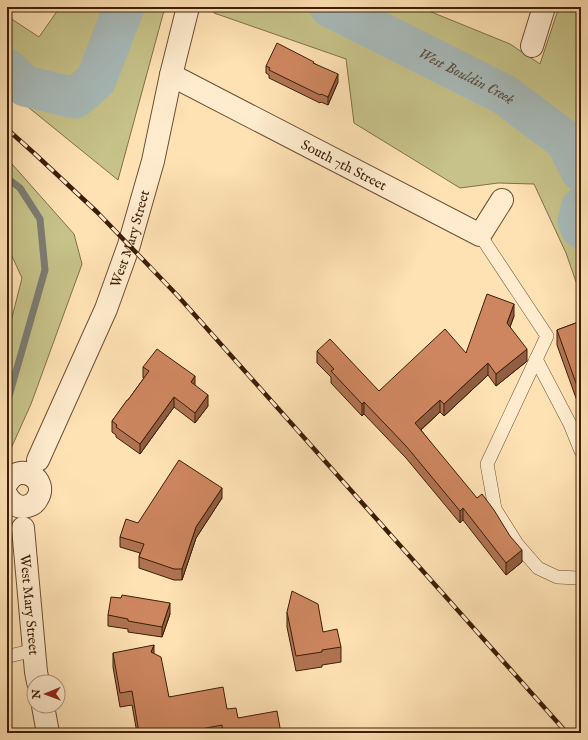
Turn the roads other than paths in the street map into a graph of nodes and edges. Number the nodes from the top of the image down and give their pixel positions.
1 (188, 7) edge
2 (544, 7) edge
3 (532, 46) dead end
4 (170, 75) junction
5 (502, 200) dead end
6 (480, 235) junction
7 (536, 359) junction
8 (581, 451) edge
9 (19, 484) edge
10 (581, 576) edge
11 (35, 650) junction
12 (7, 658) edge
13 (36, 674) edge
14 (44, 714) edge
15 (48, 733) edge

1 - 4 street, West Mary Street
2 - 3 street
4 - 6 street, South 7th Street
4 - 9 street, West Mary Street
5 - 6 street
6 - 7 lane
7 - 8 lane
7 - 10 lane
9 - 11 street, West Mary Street
11 - 12 lane
11 - 13 street, West Mary Street
14 - 15 street

